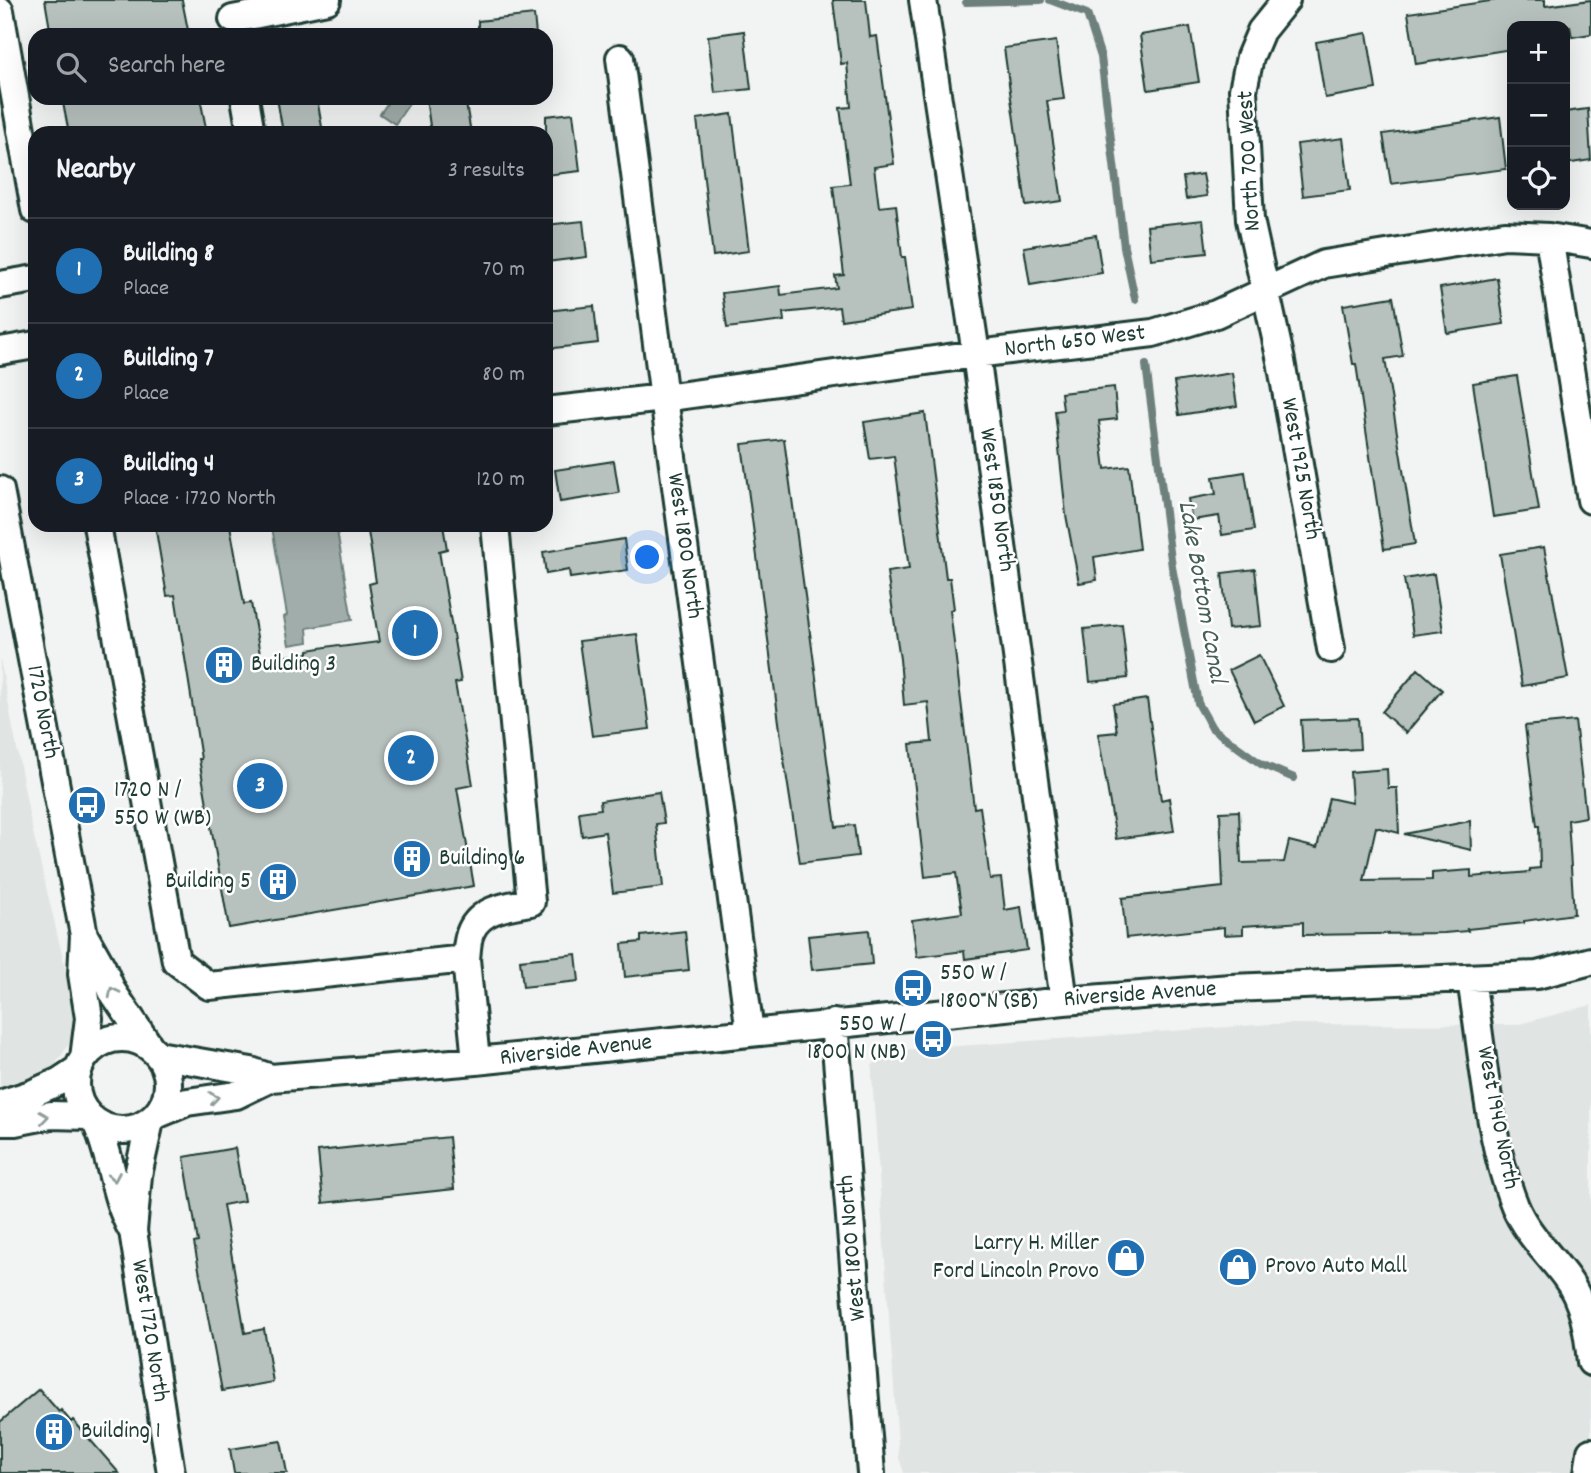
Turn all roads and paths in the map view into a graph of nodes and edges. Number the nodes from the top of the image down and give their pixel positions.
1 (327, 0) edge
2 (923, 0) edge
3 (1286, 0) edge
4 (0, 11) edge
5 (232, 18) edge
6 (620, 58) dead end
7 (246, 105) edge
8 (250, 126) edge
9 (28, 169) edge
10 (1549, 237) junction
11 (1591, 244) edge
12 (28, 280) edge
13 (0, 285) edge
14 (1264, 290) junction
15 (28, 346) edge
16 (0, 351) edge
17 (976, 354) junction
18 (664, 398) junction
19 (553, 410) edge
20 (0, 490) edge
21 (1591, 500) edge
22 (98, 532) edge
23 (496, 532) edge
24 (1331, 649) dead end
25 (84, 935) junction
26 (466, 960) junction
27 (1591, 961) edge
28 (1471, 980) junction
29 (1064, 1001) junction
30 (834, 1023) junction
31 (750, 1032) junction
32 (154, 1051) junction
33 (476, 1061) junction
34 (81, 1063) junction
35 (271, 1078) junction
36 (0, 1104) edge
37 (153, 1118) junction
38 (92, 1119) junction
39 (0, 1122) edge
40 (133, 1231) junction
41 (1591, 1362) edge
42 (1591, 1452) edge
43 (171, 1473) edge
44 (871, 1473) edge
45 (1588, 1473) edge

1 - 5 street
2 - 17 street, West 1850 North
3 - 14 street, North 700 West
4 - 9 street
6 - 18 street, West 1800 North
7 - 8 street
10 - 11 street, North 650 West
10 - 14 street, North 650 West
10 - 21 street
12 - 13 street
14 - 17 street, North 650 West
14 - 24 street, West 1925 North
15 - 16 street
17 - 18 street, North 650 West
17 - 29 street, West 1850 North
18 - 19 street, North 650 West
18 - 31 street, West 1800 North
20 - 25 street, 1720 North
22 - 26 street
23 - 26 street
32 -> 25 street, 1720 North
25 - 34 street, 1720 North
26 - 33 street
27 - 28 street, Riverside Avenue
28 - 29 street, Riverside Avenue
28 - 41 street, West 1940 North
29 - 30 street, Riverside Avenue
30 - 31 street, Riverside Avenue
30 - 44 street, West 1800 North
31 - 33 street, Riverside Avenue
32 - 34 street
32 - 35 street, Riverside Avenue
32 - 37 street
33 - 35 street, Riverside Avenue
34 - 36 street
34 - 38 street
37 -> 35 street, Riverside Avenue
37 - 38 street
37 - 40 street, West 1720 North
39 -> 38 street
38 -> 40 street, West 1720 North
40 - 43 street, West 1720 North
42 - 45 street

